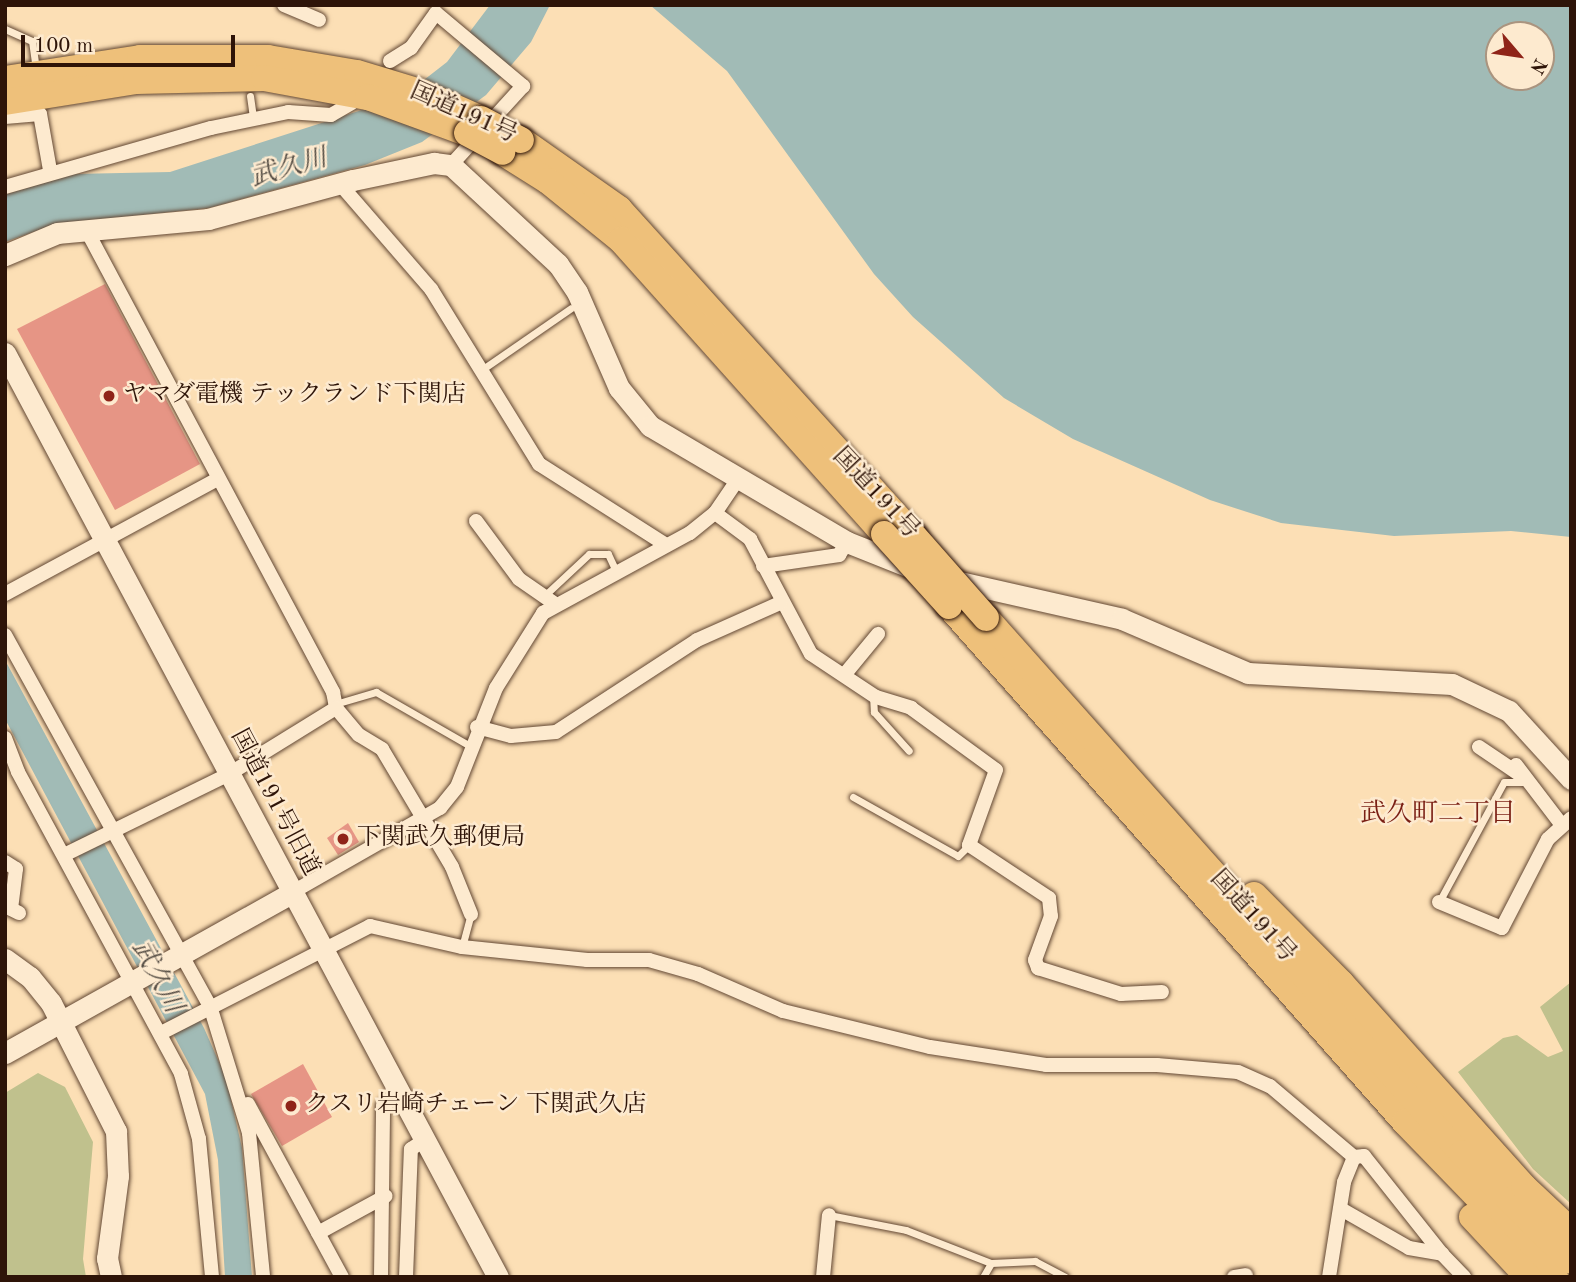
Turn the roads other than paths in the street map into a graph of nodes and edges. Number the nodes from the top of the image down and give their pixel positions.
1 (284, 5) edge
2 (438, 11) edge
3 (319, 20) dead end
4 (5, 29) edge
5 (35, 62) dead end
6 (5, 79) edge
7 (373, 85) junction
8 (250, 96) dead end
9 (5, 103) edge
10 (5, 117) edge
11 (253, 118) junction
12 (511, 146) junction
13 (451, 165) junction
14 (50, 170) junction
15 (340, 184) junction
16 (5, 187) edge
17 (87, 231) junction
18 (5, 256) edge
19 (571, 308) dead end
20 (5, 353) edge
21 (483, 369) junction
22 (218, 479) junction
23 (738, 479) junction
24 (715, 513) junction
25 (476, 522) dead end
26 (104, 539) junction
27 (847, 542) junction
28 (666, 545) junction
29 (764, 566) junction
30 (616, 571) junction
31 (5, 594) edge
32 (549, 600) junction
33 (780, 603) junction
34 (878, 634) dead end
35 (5, 635) edge
36 (845, 674) junction
37 (873, 695) junction
38 (335, 706) junction
39 (477, 727) junction
40 (5, 738) edge
41 (470, 746) junction
42 (1479, 747) dead end
43 (909, 751) dead end
44 (1516, 765) dead end
45 (229, 774) junction
46 (11, 775) edge
47 (1571, 779) edge
48 (1528, 780) junction
49 (1132, 782) junction
50 (853, 797) dead end
51 (423, 817) junction
52 (1566, 821) edge
53 (110, 829) junction
54 (969, 845) junction
55 (67, 853) junction
56 (5, 862) edge
57 (291, 893) junction
58 (1439, 902) joint
59 (19, 913) dead end
60 (471, 914) joint
61 (462, 947) junction
62 (322, 948) junction
63 (177, 957) junction
64 (5, 958) edge
65 (134, 981) junction
66 (1162, 992) dead end
67 (1304, 1007) junction
68 (207, 1008) junction
69 (62, 1021) junction
70 (163, 1031) junction
71 (5, 1053) edge
72 (239, 1087) junction
73 (400, 1093) junction
74 (425, 1140) junction
75 (1354, 1157) junction
76 (386, 1196) junction
77 (1341, 1209) junction
78 (829, 1215) joint
79 (1571, 1231) edge
80 (318, 1233) junction
81 (1442, 1254) junction
82 (1571, 1261) edge
83 (991, 1264) junction
84 (111, 1277) edge
85 (212, 1277) edge
86 (263, 1277) edge
87 (342, 1277) edge
88 (381, 1277) edge
89 (406, 1277) edge
90 (498, 1277) edge
91 (823, 1277) edge
92 (983, 1277) edge
93 (1065, 1277) edge
94 (1329, 1277) edge
95 (1464, 1277) edge
96 (1528, 1277) edge
97 (1555, 1277) edge

1 - 3 street
2 - 7 street
2 - 13 street
4 - 5 lane
6 - 7 highway, 国道191号
7 - 9 highway, 国道191号
7 - 11 street
7 - 12 highway, 国道191号, bridge
8 - 11 lane
10 - 14 street
11 - 14 street
12 - 49 highway, 国道191号, bridge
12 - 67 highway, 国道191号, bridge
13 - 15 street
13 - 23 street
14 - 16 street
15 - 17 street
15 - 21 street
17 - 18 street
17 - 22 street
19 - 21 lane
20 - 26 street, 国道191号旧道
21 - 28 street
22 - 26 street
22 - 38 street
23 - 24 street
23 - 27 street
24 - 28 street
24 - 29 street
25 - 32 street
26 - 31 street
26 - 45 street, 国道191号旧道
27 - 29 street
27 - 47 street
28 - 30 street
29 - 33 street
30 - 32 street
30 - 32 lane
32 - 39 street
33 - 36 street
33 - 39 street
34 - 36 street
35 - 53 street
36 - 37 street
37 - 43 lane
37 - 54 street
38 - 41 lane
38 - 45 street
38 - 51 street
39 - 41 street
40 - 46 street
41 - 51 street
42 - 48 street
44 - 48 street
45 - 53 street
45 - 57 street, 国道191号旧道
46 - 55 street
48 - 52 street
48 - 58 lane
49 - 79 highway
49 - 82 highway, 国道191号
50 - 54 lane
51 - 57 street
51 - 60 street
52 - 58 street
53 - 55 street
53 - 63 street
54 - 66 street
55 - 65 street
56 - 59 street
57 - 62 street, 国道191号旧道
57 - 63 street
60 - 61 lane
61 - 62 street
61 - 75 street
62 - 68 street
62 - 73 street, 国道191号旧道
63 - 65 street
63 - 68 street
64 - 69 street
65 - 69 street
65 - 70 street
67 - 96 highway
67 - 97 highway, 国道191号
68 - 70 street
68 - 72 street
69 - 71 street
69 - 84 street
70 - 85 street
72 - 80 street
72 - 86 street
73 - 74 street, 国道191号旧道
73 - 76 street
74 - 89 street
74 - 90 street, 国道191号旧道
75 - 77 street
75 - 81 street
76 - 80 street
76 - 88 street
77 - 81 street
77 - 94 street
78 - 83 lane
78 - 91 street
80 - 87 street
81 - 95 street
83 - 92 lane
83 - 93 lane

